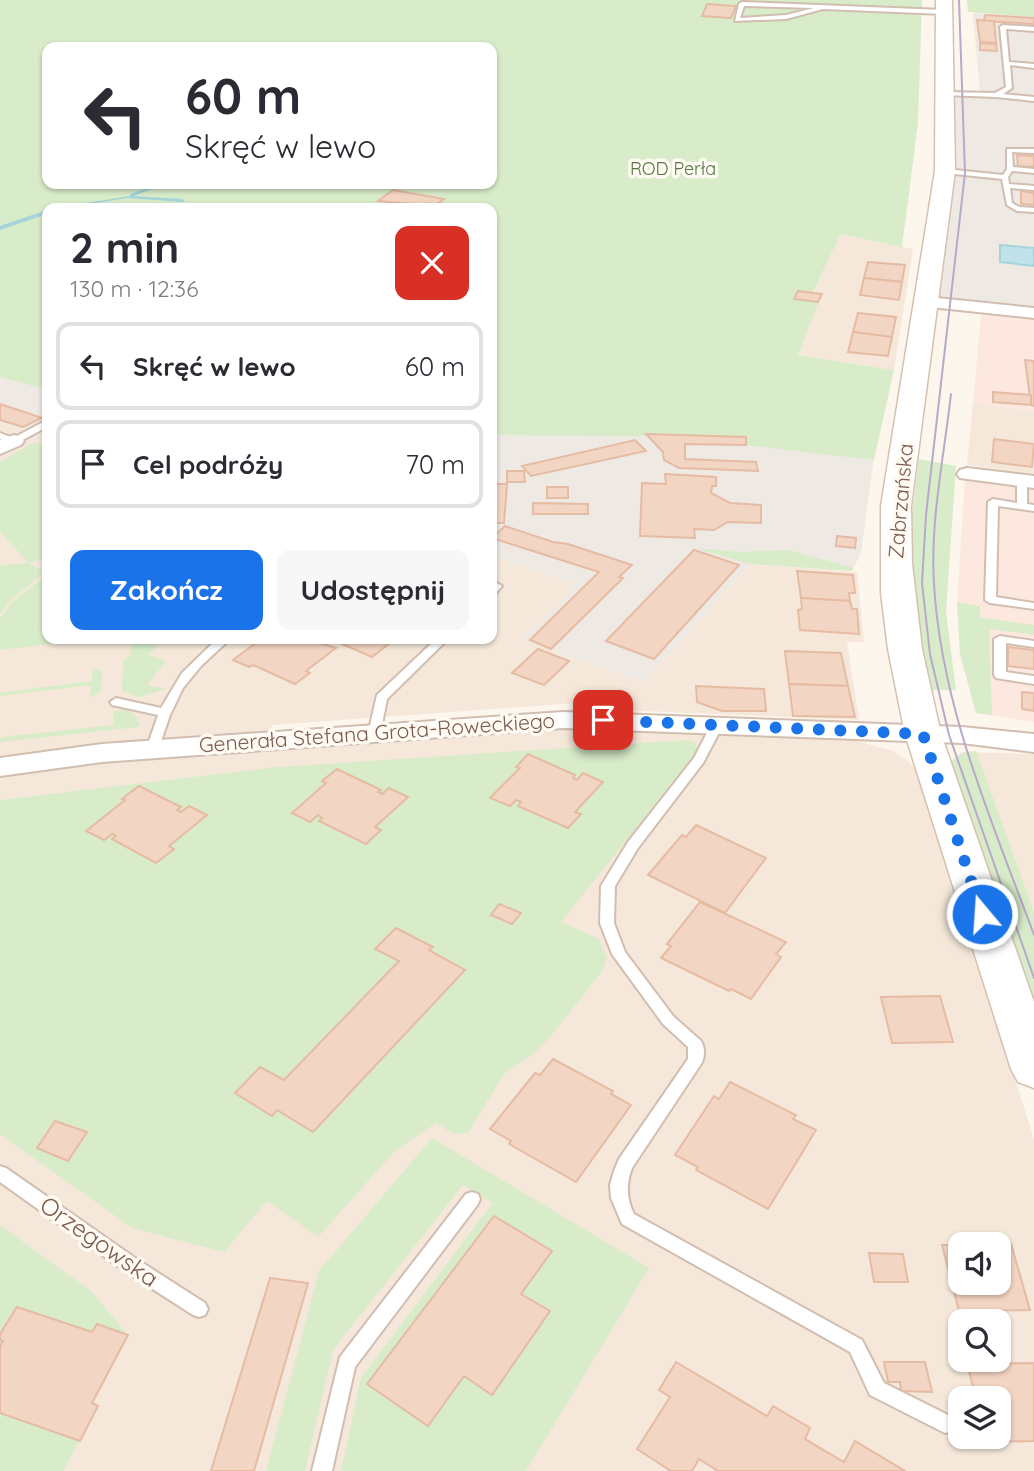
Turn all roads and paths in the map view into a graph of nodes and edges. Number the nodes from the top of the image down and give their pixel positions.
1 (944, 6) edge
2 (821, 8) junction
3 (1034, 29) edge
4 (1007, 63) junction
5 (1034, 66) edge
6 (946, 94) junction
7 (996, 95) junction
8 (1034, 99) edge
9 (1034, 151) edge
10 (945, 171) junction
11 (1034, 171) edge
12 (1007, 173) junction
13 (1008, 186) junction
14 (1034, 188) edge
15 (1034, 210) edge
16 (927, 302) junction
17 (1034, 313) edge
18 (42, 425) edge
19 (5, 442) edge
20 (967, 474) dead end
21 (1028, 481) edge
22 (1028, 507) edge
23 (1034, 606) edge
24 (218, 644) edge
25 (437, 644) edge
26 (1034, 644) edge
27 (1034, 680) edge
28 (116, 702) dead end
29 (164, 713) junction
30 (717, 725) junction
31 (374, 734) junction
32 (923, 734) junction
33 (1034, 743) edge
34 (152, 750) junction
35 (0, 767) edge
36 (1034, 1069) edge
37 (0, 1173) edge
38 (472, 1199) dead end
39 (199, 1309) dead end
40 (945, 1424) dead end
41 (322, 1471) edge

1 - 2 lane
1 - 6 street, Zabrzańska
2 - 2 lane
3 - 4 lane
4 - 5 lane
4 - 7 lane
6 - 7 lane
6 - 10 street, Zabrzańska
7 - 8 lane
9 - 12 lane
10 - 12 lane
10 - 16 street, Zabrzańska
11 - 12 lane
12 - 13 lane
13 - 14 lane
13 - 15 lane
16 - 17 street
16 - 32 street, Zabrzańska
18 - 19 lane
20 - 21 street
21 - 22 lane
22 - 23 lane
24 - 29 lane
25 - 31 lane
26 - 27 lane
28 - 29 lane
29 - 34 lane
30 - 31 street, Generała Stefana Grota-Roweckiego
30 - 32 street, Generała Stefana Grota-Roweckiego
30 - 40 lane
31 - 34 street, Generała Stefana Grota-Roweckiego
32 - 33 street, Generała Stefana Grota-Roweckiego
32 - 36 street, Zabrzańska
34 - 35 street, Generała Stefana Grota-Roweckiego
37 - 39 lane, Orzegowska
38 - 41 lane

